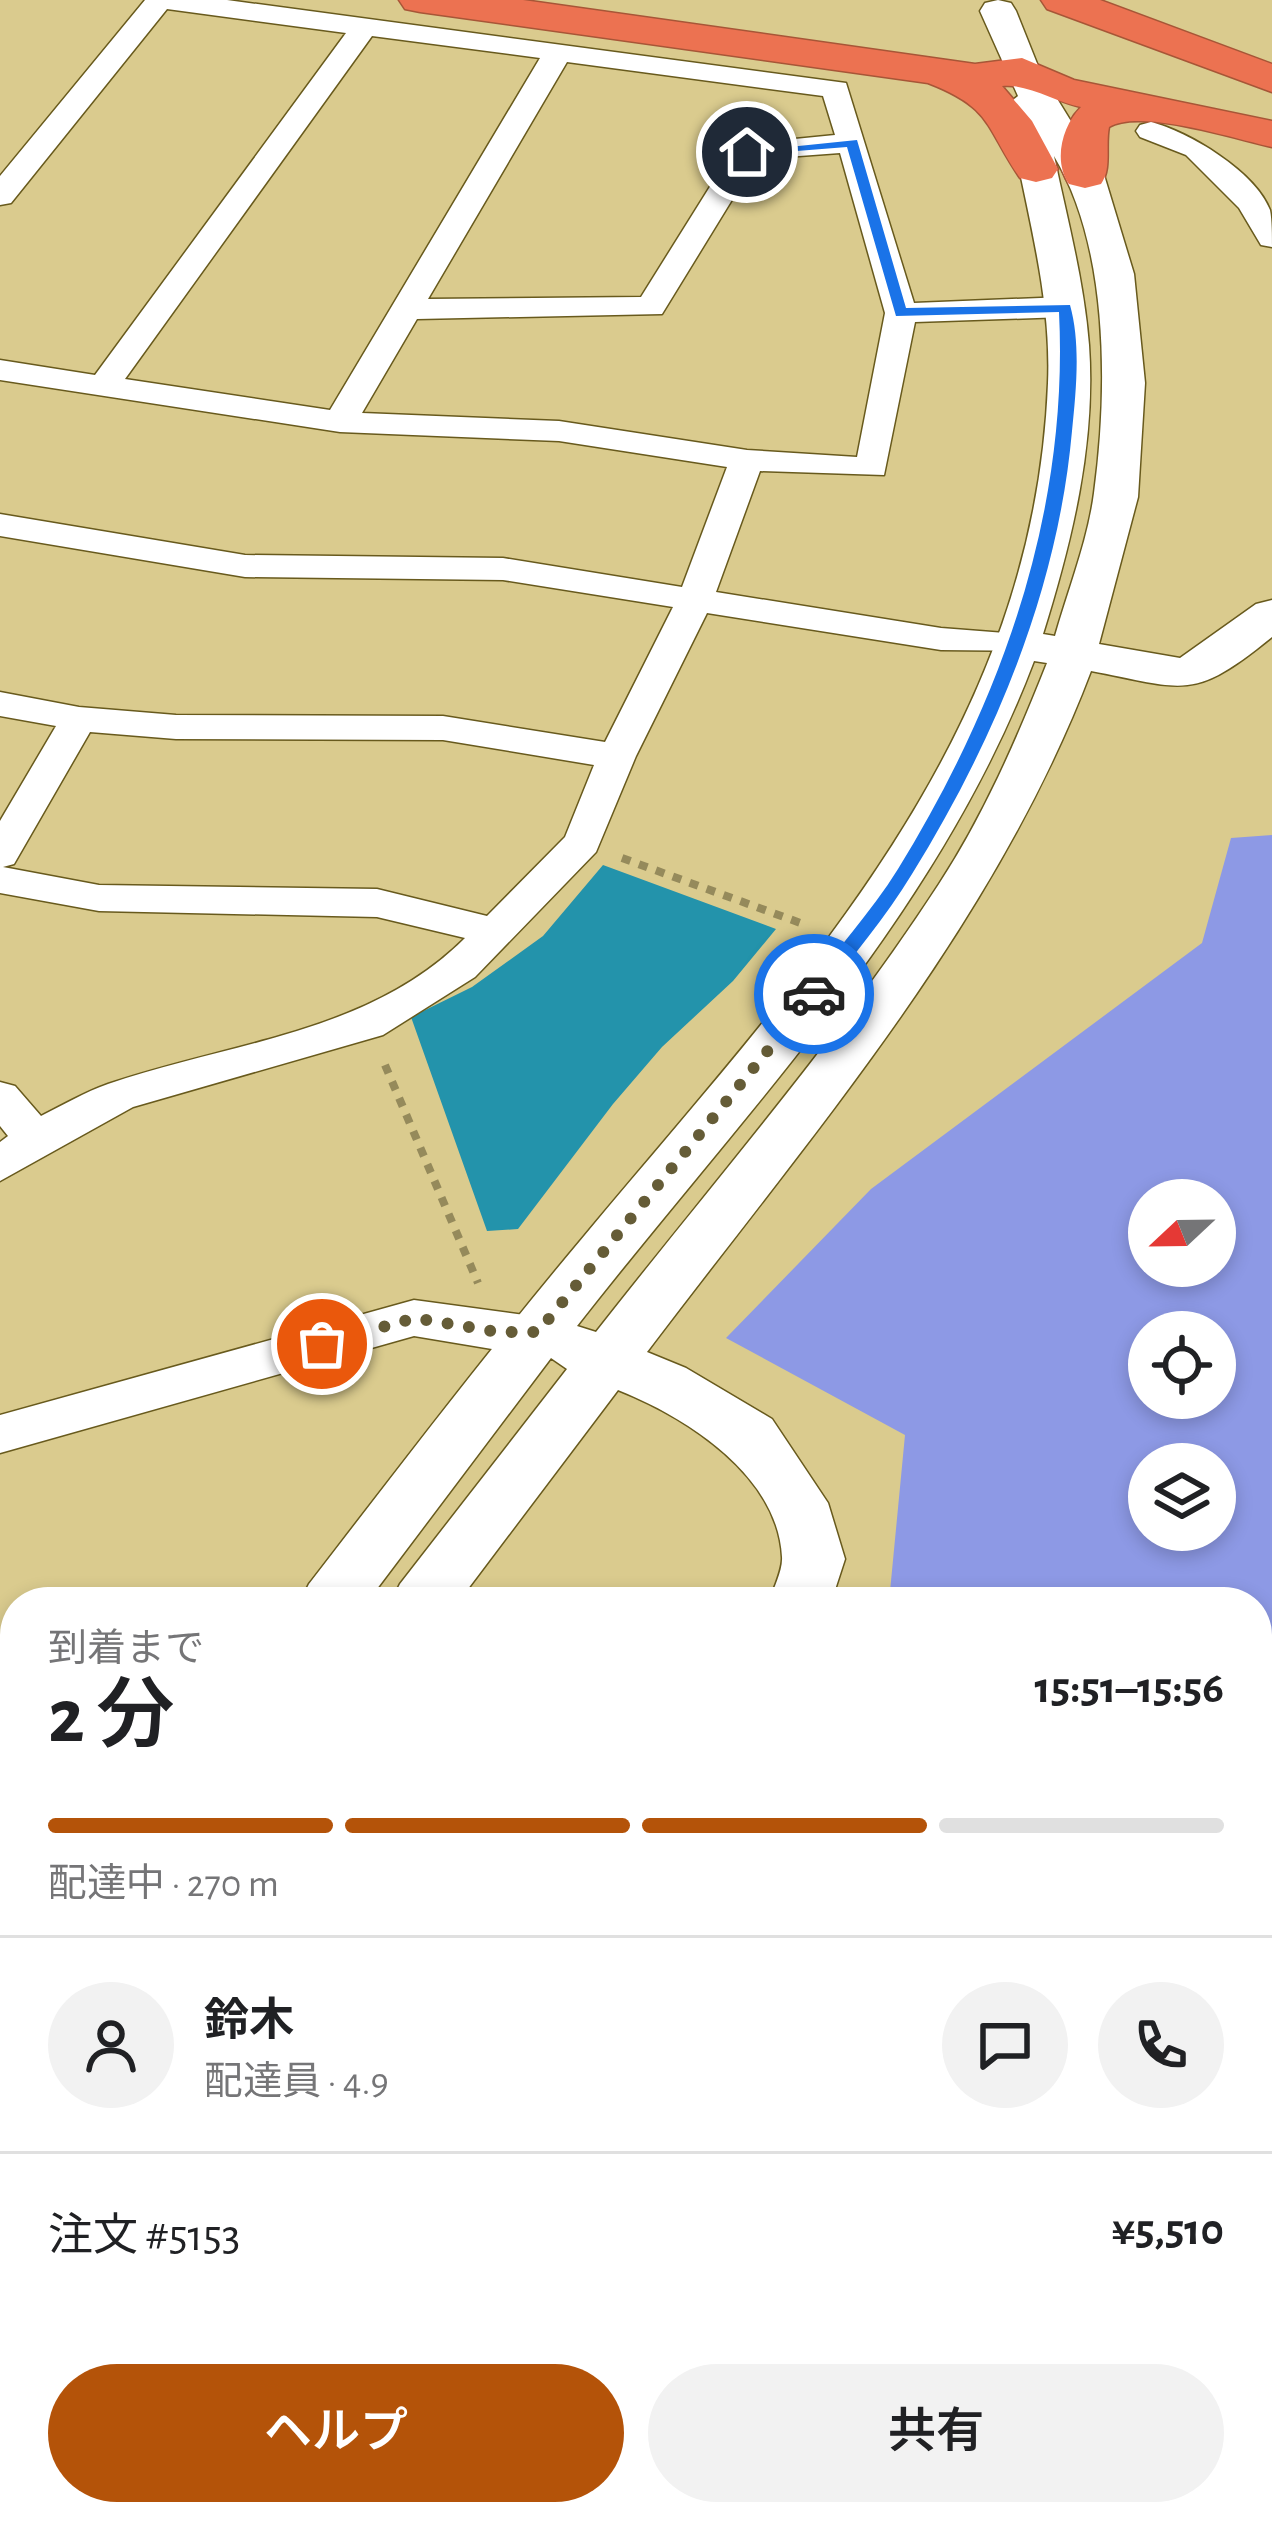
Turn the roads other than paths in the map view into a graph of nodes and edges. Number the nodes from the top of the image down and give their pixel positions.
1 (162, 0) edge
2 (420, 0) edge
3 (455, 0) edge
4 (1062, 0) edge
5 (1131, 0) edge
6 (497, 9) junction
7 (998, 11) dead end
8 (363, 29) junction
9 (1272, 51) edge
10 (558, 52) junction
11 (1022, 71) junction
12 (935, 72) junction
13 (1272, 79) edge
14 (1150, 119) junction
15 (1272, 134) edge
16 (852, 143) junction
17 (1061, 172) junction
18 (0, 196) edge
19 (1272, 238) edge
20 (1065, 308) junction
21 (406, 309) junction
22 (901, 313) junction
23 (0, 370) edge
24 (104, 386) junction
25 (340, 422) junction
26 (747, 460) junction
27 (0, 525) edge
28 (695, 600) junction
29 (1272, 614) edge
30 (1019, 643) junction
31 (1073, 656) junction
32 (0, 704) edge
33 (79, 719) junction
34 (616, 756) junction
35 (0, 855) edge
36 (0, 880) edge
37 (493, 931) junction
38 (0, 1097) edge
39 (35, 1138) junction
40 (0, 1165) edge
41 (518, 1332) junction
42 (607, 1361) junction
43 (0, 1434) edge
44 (341, 1587) edge
45 (434, 1587) edge
46 (805, 1587) edge

1 - 8 street
1 - 18 street
2 - 6 highway
3 - 6 highway
4 - 13 highway
5 - 9 highway
6 - 12 highway
7 - 11 street
8 - 10 street
8 - 24 street
10 - 16 street
10 - 21 street
11 - 12 highway
11 - 14 highway
11 - 17 street
12 - 17 highway
14 - 15 highway
14 - 17 highway
14 - 19 street
16 - 21 street
16 - 22 street
17 - 20 street
17 - 31 street
20 - 22 street
20 - 30 street
21 - 25 street
22 - 26 street
23 - 24 street
24 - 25 street
25 - 26 street
26 - 28 street
27 - 28 street
28 - 30 street
28 - 34 street
29 - 31 street
30 - 31 street
30 - 41 street
31 - 42 street
32 - 33 street
33 - 34 street
33 - 35 street
34 - 37 street
36 - 37 street
37 - 39 street
38 - 39 street
39 - 40 street
41 - 42 street
41 - 43 street
41 - 44 street
42 - 45 street
42 - 46 street

